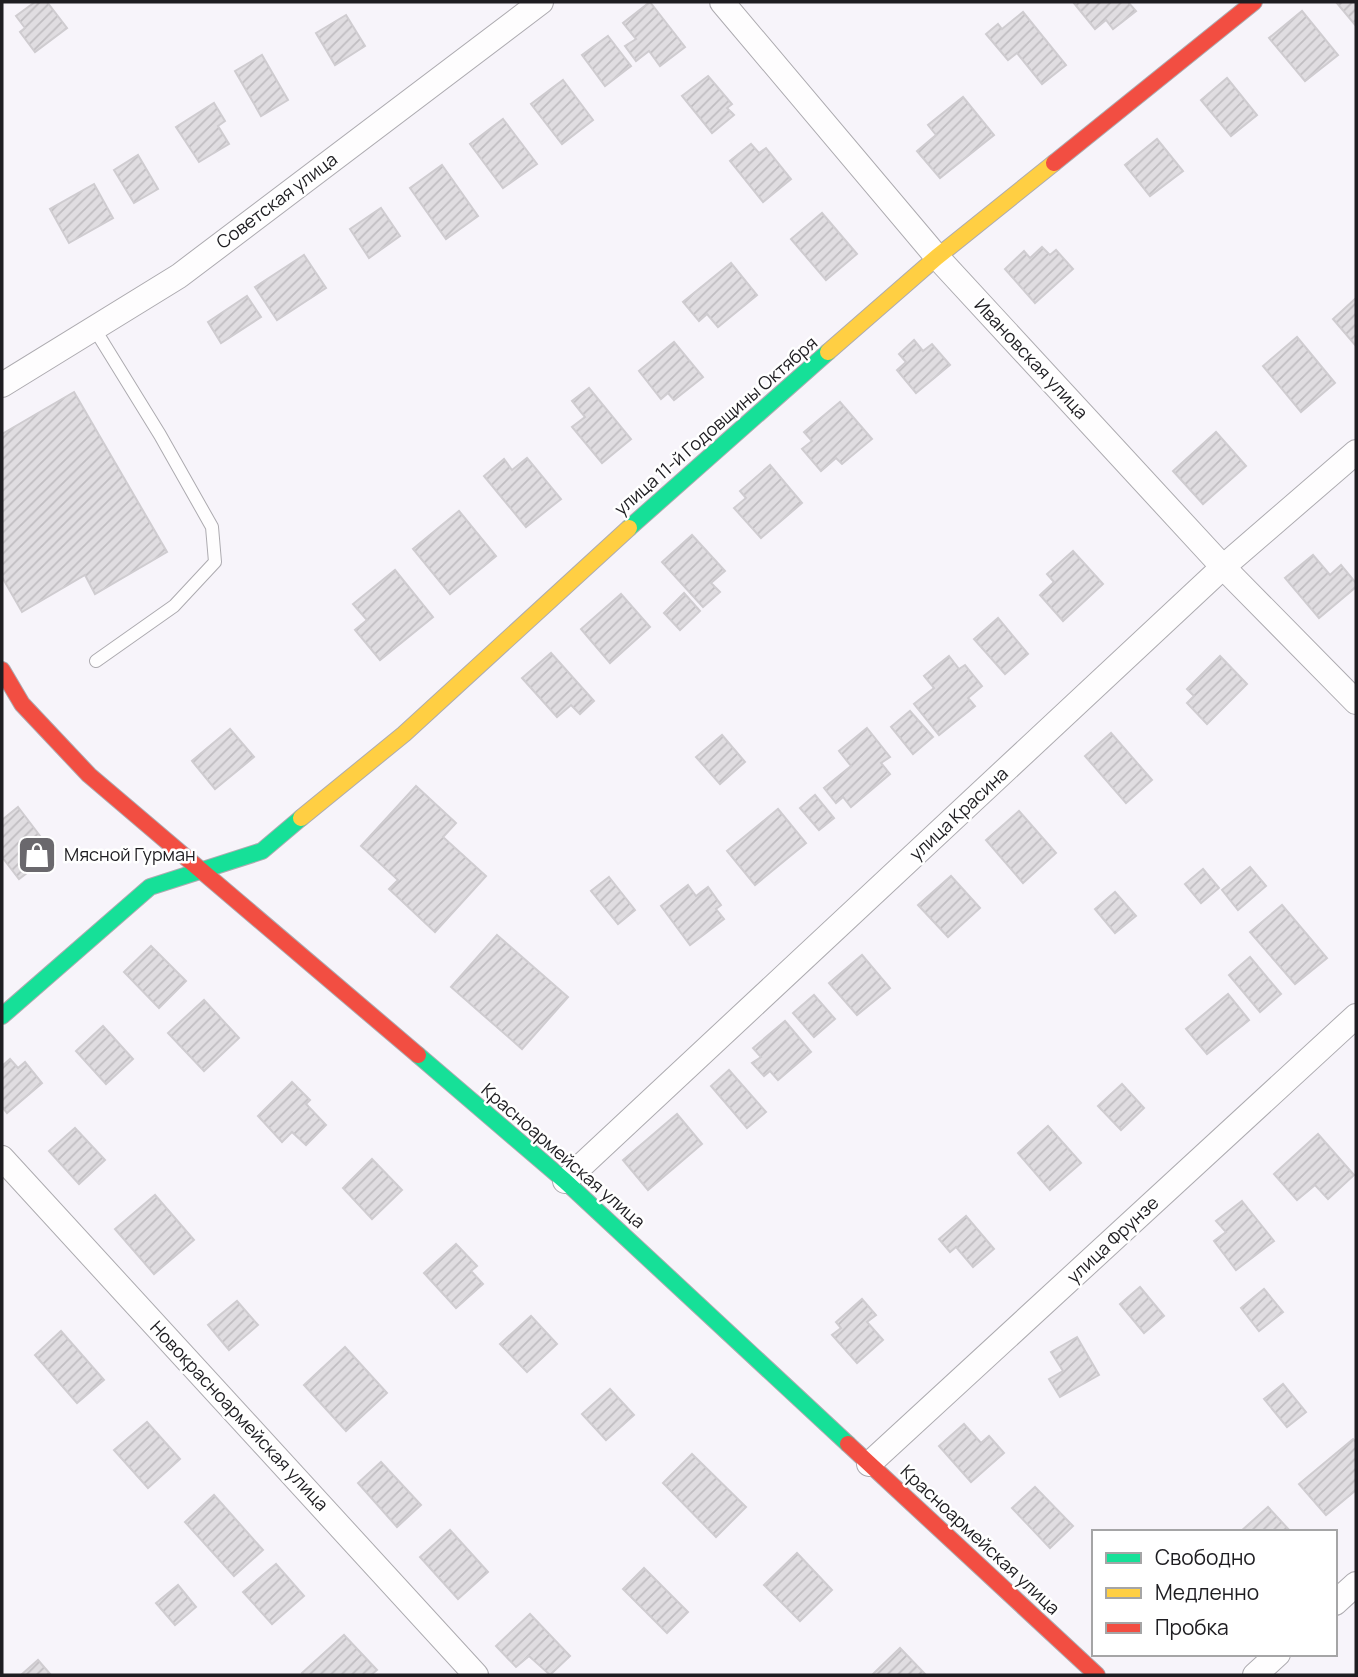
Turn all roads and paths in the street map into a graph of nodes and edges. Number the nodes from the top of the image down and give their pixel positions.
1 (541, 2) edge
2 (722, 2) edge
3 (1254, 2) edge
4 (937, 257) junction
5 (94, 328) junction
6 (2, 385) edge
7 (1356, 452) edge
8 (1223, 567) junction
9 (96, 661) dead end
10 (2, 670) edge
11 (1356, 702) edge
12 (202, 872) junction
13 (2, 1016) edge
14 (1356, 1016) edge
15 (2, 1157) edge
16 (565, 1181) junction
17 (869, 1464) junction
18 (1356, 1584) edge
19 (1337, 1601) edge
20 (1276, 1656) edge
21 (477, 1675) edge
22 (1097, 1675) edge
23 (1255, 1675) edge

1 - 5 street, Советская улица
2 - 4 street, Ивановская улица
3 - 4 street, улица 11-й Годовщины Октября
4 - 8 street, Ивановская улица
4 - 12 street, улица 11-й Годовщины Октября
5 - 6 street, Советская улица
5 - 9 lane
7 - 8 street, улица Красина
8 - 11 street, Ивановская улица
8 - 16 street, улица Красина
10 - 12 street, Красноармейская улица
12 - 13 street, улица 11-й Годовщины Октября
12 - 16 street, Красноармейская улица
14 - 17 street, улица Фрунзе
15 - 21 street, Новокрасноармейская улица
16 - 17 street, Красноармейская улица
17 - 22 street, Красноармейская улица
18 - 19 street
20 - 23 street

